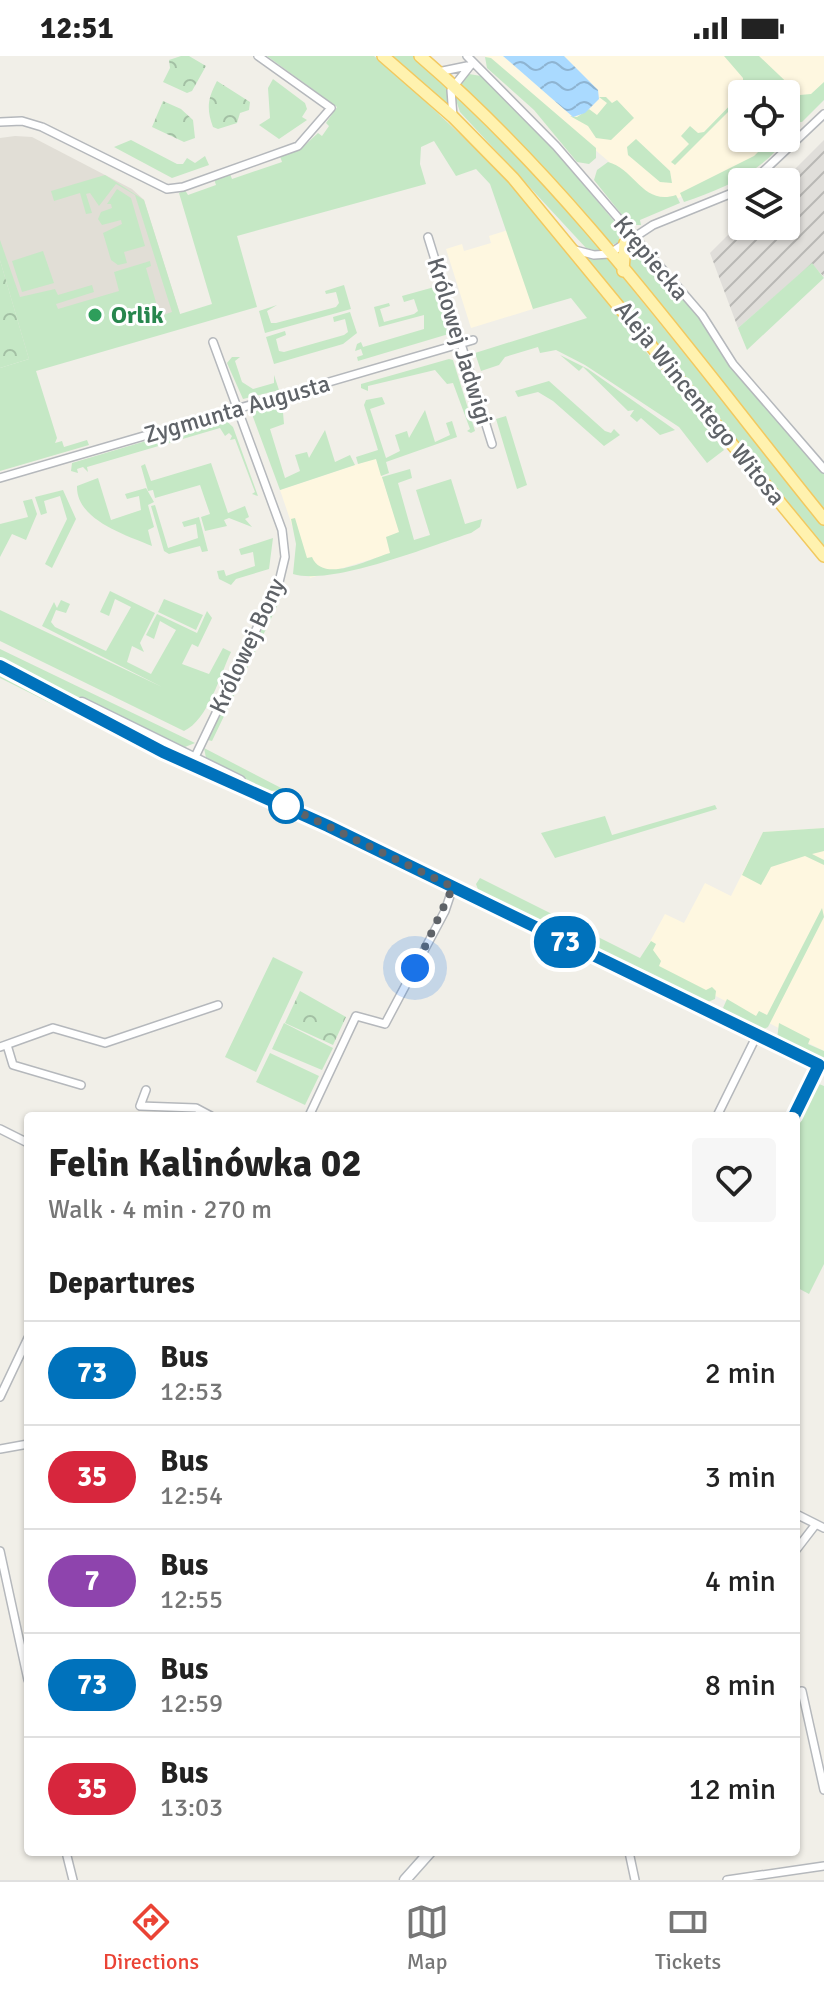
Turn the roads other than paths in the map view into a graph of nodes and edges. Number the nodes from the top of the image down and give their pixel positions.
1 (258, 56) edge
2 (383, 56) edge
3 (420, 56) edge
4 (470, 61) edge
5 (438, 72) junction
6 (453, 85) junction
7 (824, 114) edge
8 (453, 117) junction
9 (0, 122) edge
10 (767, 168) edge
11 (728, 195) edge
12 (428, 237) dead end
13 (628, 240) junction
14 (575, 250) junction
15 (609, 254) junction
16 (623, 271) junction
17 (473, 340) dead end
18 (213, 342) dead end
19 (460, 344) junction
20 (238, 408) junction
21 (492, 444) dead end
22 (824, 469) edge
23 (0, 478) edge
24 (824, 519) edge
25 (824, 556) edge
26 (0, 666) edge
27 (193, 761) junction
28 (453, 887) junction
29 (218, 1005) dead end
30 (757, 1035) junction
31 (4, 1046) edge
32 (822, 1067) edge
33 (81, 1085) dead end
34 (146, 1090) dead end
35 (204, 1112) edge
36 (311, 1112) edge
37 (719, 1112) edge
38 (796, 1112) edge
39 (0, 1129) edge
40 (24, 1141) edge
41 (24, 1346) edge
42 (0, 1397) edge
43 (24, 1445) edge
44 (0, 1449) edge
45 (800, 1516) edge
46 (816, 1524) junction
47 (824, 1528) edge
48 (800, 1545) edge
49 (0, 1551) edge
50 (24, 1657) edge
51 (800, 1695) edge
52 (824, 1790) edge
53 (67, 1856) edge
54 (426, 1856) edge
55 (630, 1856) edge
56 (824, 1866) edge
57 (73, 1880) edge
58 (405, 1880) edge
59 (635, 1880) edge
60 (727, 1880) edge

1 - 9 street
2 - 8 main road, Aleja Wincentego Witosa
3 - 5 main road, Aleja Wincentego Witosa
4 - 5 street
4 - 6 street
4 - 13 street, Krępiecka
5 - 6 main road, Aleja Wincentego Witosa
6 - 8 street
6 - 15 main road, Aleja Wincentego Witosa
7 - 10 street
8 - 14 main road, Aleja Wincentego Witosa
11 - 13 street
12 - 19 street, Królowej Jadwigi
13 - 15 street
13 - 16 main road
13 - 22 street, Krępiecka
14 - 15 street
14 - 25 main road, Aleja Wincentego Witosa
15 - 16 main road, Aleja Wincentego Witosa
16 - 24 main road, Aleja Wincentego Witosa
17 - 19 street, Zygmunta Augusta
18 - 20 street, Królowej Bony
19 - 20 street, Zygmunta Augusta
19 - 21 street, Królowej Jadwigi
20 - 23 street, Zygmunta Augusta
20 - 27 street, Królowej Bony
26 - 27 street
27 - 28 street
28 - 30 street
28 - 36 street
29 - 31 street
30 - 32 street
30 - 37 street
31 - 33 street
32 - 38 street
34 - 35 street
39 - 40 street
41 - 42 street
43 - 44 street
45 - 46 street
46 - 47 street
46 - 48 street
49 - 50 street
51 - 52 street
53 - 57 street
54 - 58 street
55 - 59 street
56 - 60 street

